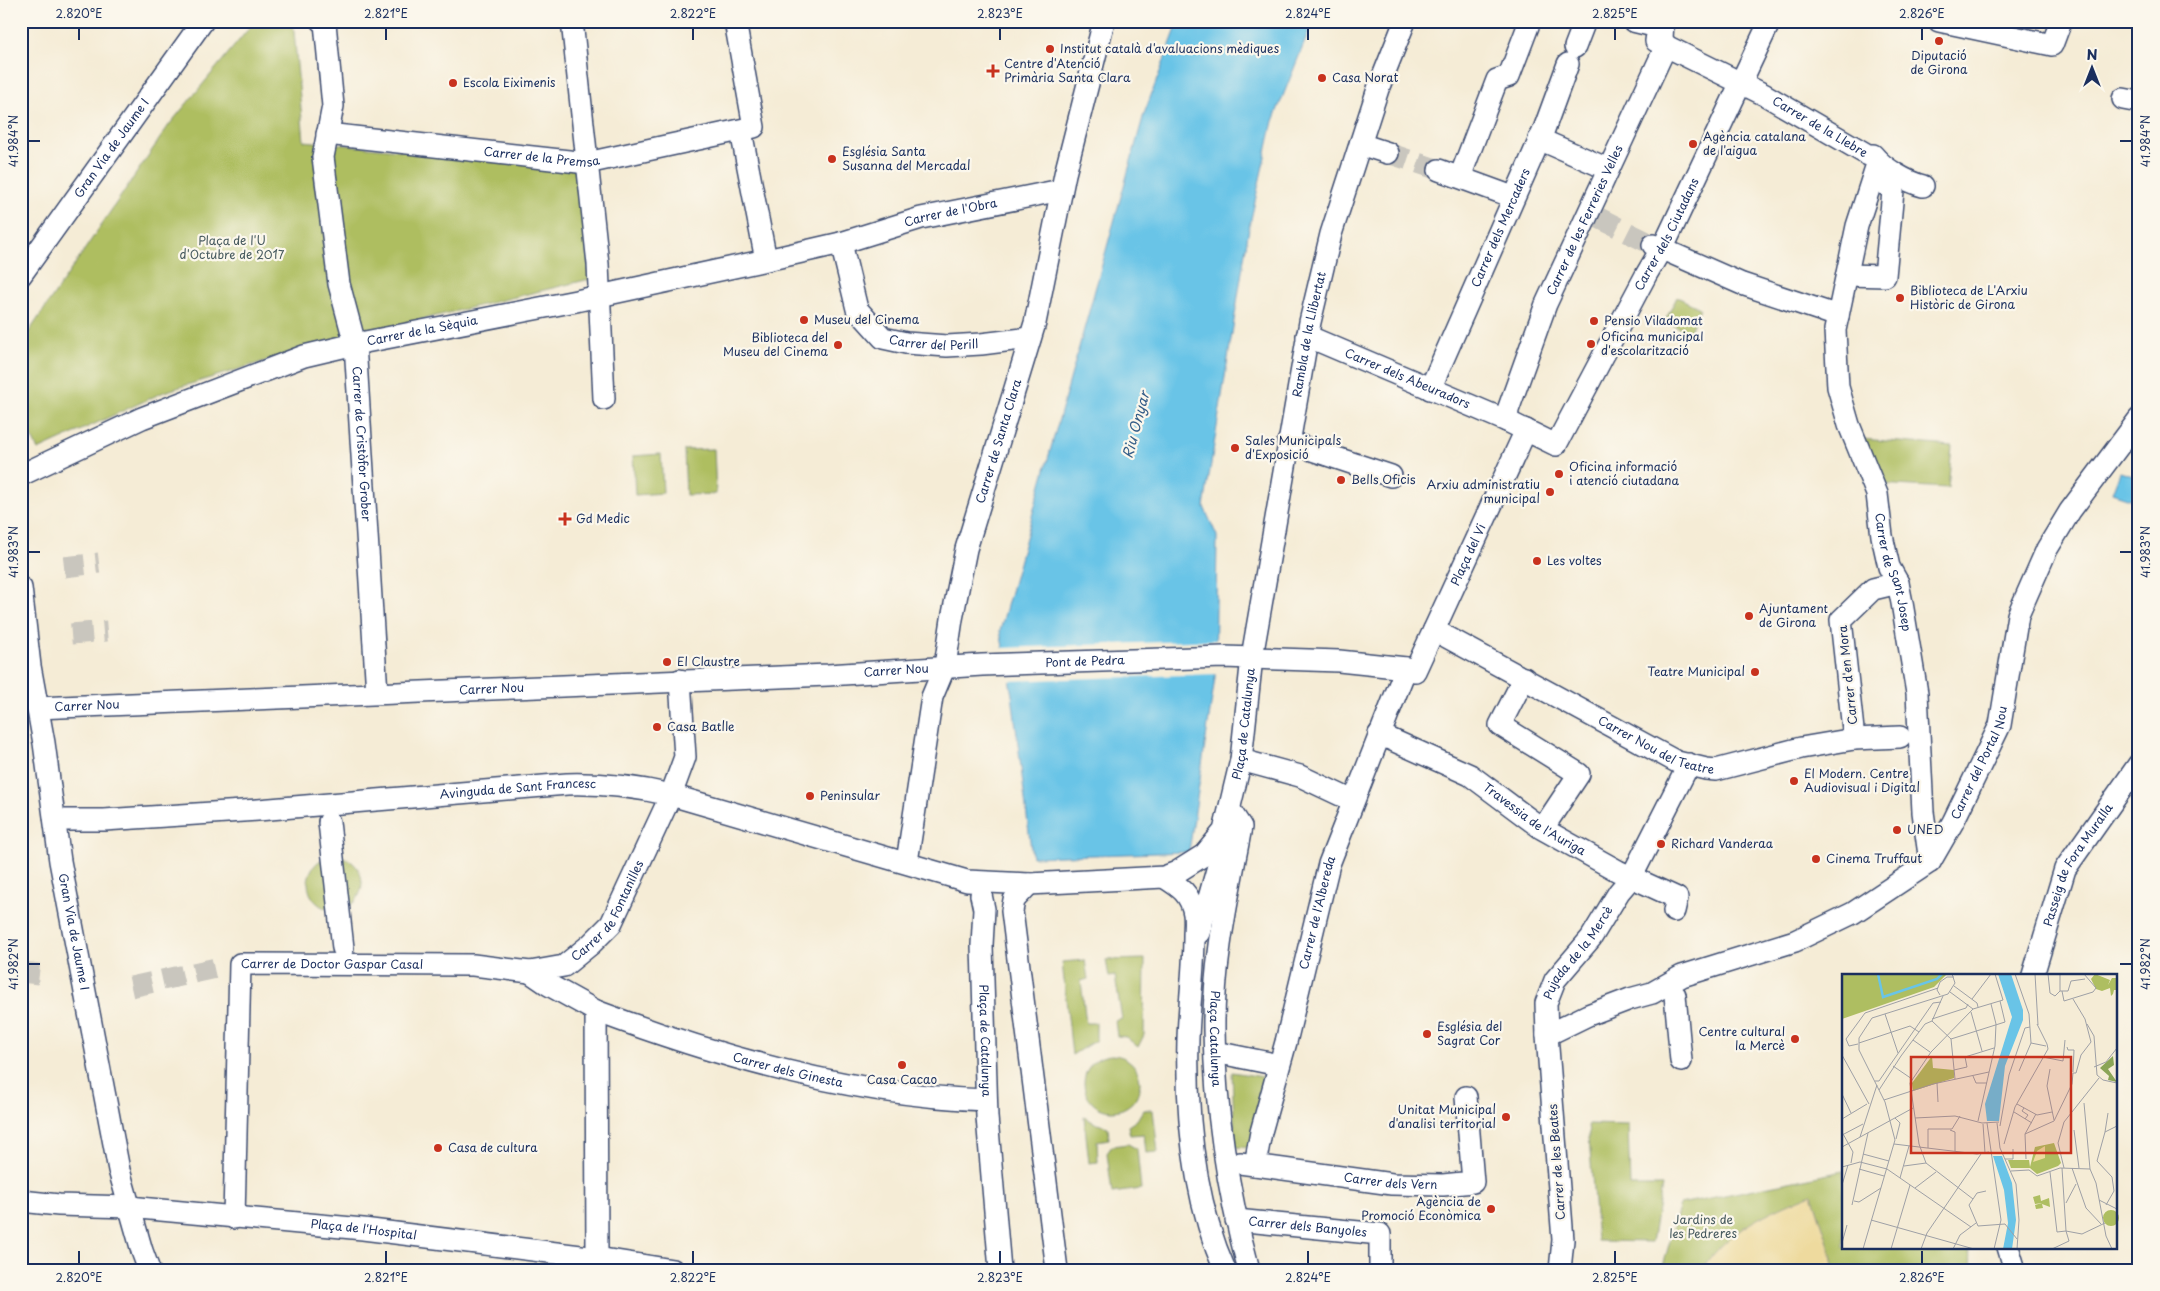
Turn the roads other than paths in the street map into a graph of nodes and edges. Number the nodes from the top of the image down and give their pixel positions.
1 (202, 21) edge
2 (321, 21) edge
3 (572, 21) edge
4 (735, 21) edge
5 (1104, 21) edge
6 (1405, 21) edge
7 (1530, 21) edge
8 (1585, 21) edge
9 (1633, 21) edge
10 (1663, 21) edge
11 (1770, 21) edge
12 (1939, 21) edge
13 (2061, 21) edge
14 (1666, 46) junction
15 (1741, 83) junction
16 (748, 129) junction
17 (327, 134) junction
18 (1539, 139) junction
19 (1360, 144) junction
20 (1388, 153) tunnel mouth
21 (587, 163) junction
22 (1876, 168) junction
23 (1439, 170) tunnel mouth
24 (1608, 170) junction
25 (1460, 177) junction
26 (1923, 186) dead end
27 (1062, 190) junction
28 (1513, 198) junction
29 (841, 243) junction
30 (1657, 247) junction
31 (766, 260) junction
32 (21, 275) edge
33 (1845, 282) junction
34 (600, 296) junction
35 (1838, 316) junction
36 (1307, 336) junction
37 (1030, 338) junction
38 (354, 344) junction
39 (1430, 388) junction
40 (604, 399) dead end
41 (2139, 418) edge
42 (1517, 426) junction
43 (1288, 442) junction
44 (21, 476) edge
45 (1391, 476) dead end
46 (1898, 583) junction
47 (21, 588) edge
48 (1434, 630) junction
49 (1252, 657) junction
50 (945, 666) junction
51 (1406, 668) junction
52 (1524, 678) junction
53 (680, 680) junction
54 (27, 690) edge
55 (377, 693) junction
56 (37, 708) junction
57 (1379, 734) junction
58 (1900, 737) dead end
59 (1854, 739) junction
60 (1240, 760) junction
61 (1689, 764) junction
62 (2139, 764) edge
63 (671, 795) junction
64 (1353, 801) junction
65 (1230, 810) junction
66 (55, 820) junction
67 (329, 822) dead end
68 (1542, 828) junction
69 (1224, 831) junction
70 (907, 862) junction
71 (1930, 862) junction
72 (1164, 877) junction
73 (1631, 878) junction
74 (1029, 884) junction
75 (974, 888) junction
76 (1674, 911) dead end
77 (1015, 942) junction
78 (343, 948) dead end
79 (1194, 948) junction
80 (530, 972) junction
81 (2033, 974) edge
82 (1678, 986) junction
83 (596, 1011) junction
84 (1547, 1044) junction
85 (1225, 1054) dead end
86 (1681, 1060) dead end
87 (1279, 1066) junction
88 (1466, 1097) dead end
89 (986, 1100) junction
90 (1225, 1163) junction
91 (1255, 1165) junction
92 (21, 1201) edge
93 (129, 1207) junction
94 (234, 1218) junction
95 (1236, 1220) junction
96 (2008, 1248) edge
97 (1216, 1249) junction
98 (597, 1258) junction
99 (149, 1270) edge
100 (673, 1270) edge
101 (1000, 1270) edge
102 (1057, 1270) edge
103 (1212, 1270) edge
104 (1225, 1270) edge
105 (1249, 1270) edge
106 (1380, 1270) edge
107 (1560, 1270) edge
108 (2015, 1270) edge

1 - 32 street, Gran Via de Jaume I
2 - 17 street, Carrer de Cristòfor Grober
3 - 21 street
4 - 16 street
5 - 27 street, Carrer de Santa Clara
6 - 19 street, Rambla de la Llibertat
7 - 25 street
8 - 18 street, Carrer dels Mercaders
9 - 14 street
10 - 14 street
11 - 15 street, Carrer dels Ciutadans
12 - 13 street
14 - 15 street, Carrer de la Llebre
14 - 24 street, Carrer de les Ferreries Velles
15 - 22 street, Carrer de la Llebre
15 - 30 street, Carrer dels Ciutadans
16 - 21 street, Carrer de la Premsa
16 - 31 street
17 - 21 street, Carrer de la Premsa
17 - 38 street, Carrer de Cristòfor Grober
18 - 24 street
18 - 28 street, Carrer dels Mercaders
19 - 20 street
19 - 36 street, Rambla de la Llibertat
21 - 34 street
22 - 26 street, Carrer de la Llebre
22 - 33 street, Carrer de Sant Josep
22 - 33 street
23 - 25 street
24 - 42 street, Carrer de les Ferreries Velles
25 - 28 street
27 - 29 street, Carrer de l'Obra
27 - 37 street, Carrer de Santa Clara
28 - 39 street, Carrer dels Mercaders
29 - 31 street, Carrer de la Sèquia
29 - 37 street, Carrer del Perill
30 - 35 street
30 - 42 street, Carrer dels Ciutadans
31 - 34 street, Carrer de la Sèquia
33 - 35 street, Carrer de Sant Josep
34 - 38 street, Carrer de la Sèquia
34 - 40 street
35 - 46 street, Carrer de Sant Josep
36 - 39 street, Carrer dels Abeuradors
36 - 43 street, Rambla de la Llibertat
37 - 50 street, Carrer de Santa Clara
38 - 44 street, Carrer de la Sèquia
38 - 55 street, Carrer de Cristòfor Grober
39 - 42 street, Carrer dels Abeuradors
41 - 71 street, Carrer del Portal Nou
42 - 48 street, Plaça del Vi
43 - 45 street
43 - 49 street, Rambla de la Llibertat
46 - 59 street, Carrer d'en Mora
46 - 71 street, Carrer de Sant Josep
47 - 54 street, Gran Via de Jaume I
48 - 51 street, Plaça del Vi
48 - 52 street, Carrer Nou del Teatre
49 - 50 street, Pont de Pedra
49 - 51 street, Pont de Pedra
49 - 60 street, Plaça de Catalunya
50 - 53 street, Carrer Nou
50 - 70 street, Carrer de Santa Clara
51 - 57 street, Carrer de l'Albereda
52 - 61 street, Carrer Nou del Teatre
52 - 68 street
53 - 55 street, Carrer Nou
53 - 63 street, Carrer de Fontanilles
54 - 56 street, Gran Via de Jaume I
55 - 56 street, Carrer Nou
56 - 66 street, Gran Via de Jaume I
57 - 64 street, Carrer de l'Albereda
57 - 68 street, Travessia de l'Auriga
58 - 59 street, Carrer Nou del Teatre
59 - 61 street, Carrer Nou del Teatre
60 - 64 street
60 - 65 street, Plaça de Catalunya
61 - 73 street, Pujada de la Mercè
62 - 81 street, Passeig de Fora Muralla
63 - 66 street, Avinguda de Sant Francesc
63 - 70 street, Avinguda de Sant Francesc
63 - 80 street, Carrer de Fontanilles
64 - 87 street, Carrer de l'Albereda
65 - 69 street, Plaça de Catalunya
65 - 90 street, Plaça Catalunya
66 - 93 street, Gran Via de Jaume I
67 - 78 street
68 - 73 street, Travessia de l'Auriga
69 - 72 street, Plaça de Catalunya
69 - 79 street
70 - 75 street, Avinguda de Sant Francesc
71 - 82 street, Carrer del Portal Nou
72 - 74 street, Plaça de Catalunya
72 - 79 street
73 - 76 street, Travessia de l'Auriga
73 - 84 street, Pujada de la Mercè
74 - 75 street, Plaça de Catalunya
74 - 77 street
75 - 77 street
75 - 89 street, Plaça de Catalunya
77 - 102 street
79 - 97 street
80 - 83 street
80 - 94 street, Carrer de Doctor Gaspar Casal
82 - 84 street
82 - 86 street
83 - 89 street, Carrer dels Ginesta
83 - 98 street
84 - 107 street, Carrer de les Beates
85 - 87 street
87 - 91 street, Carrer de l'Albereda
88 - 91 street, Carrer dels Vern
89 - 101 street, Plaça de Catalunya
90 - 91 street, Carrer dels Vern
90 - 95 street, Plaça Catalunya
92 - 93 street, Plaça de l'Hospital
93 - 94 street, Plaça de l'Hospital
93 - 99 street, Gran Via de Jaume I
94 - 98 street, Plaça de l'Hospital
95 - 105 street, Plaça Catalunya
95 - 106 street, Carrer dels Banyoles
96 - 108 street
97 - 103 street
97 - 104 street
98 - 100 street, Plaça de l'Hospital

